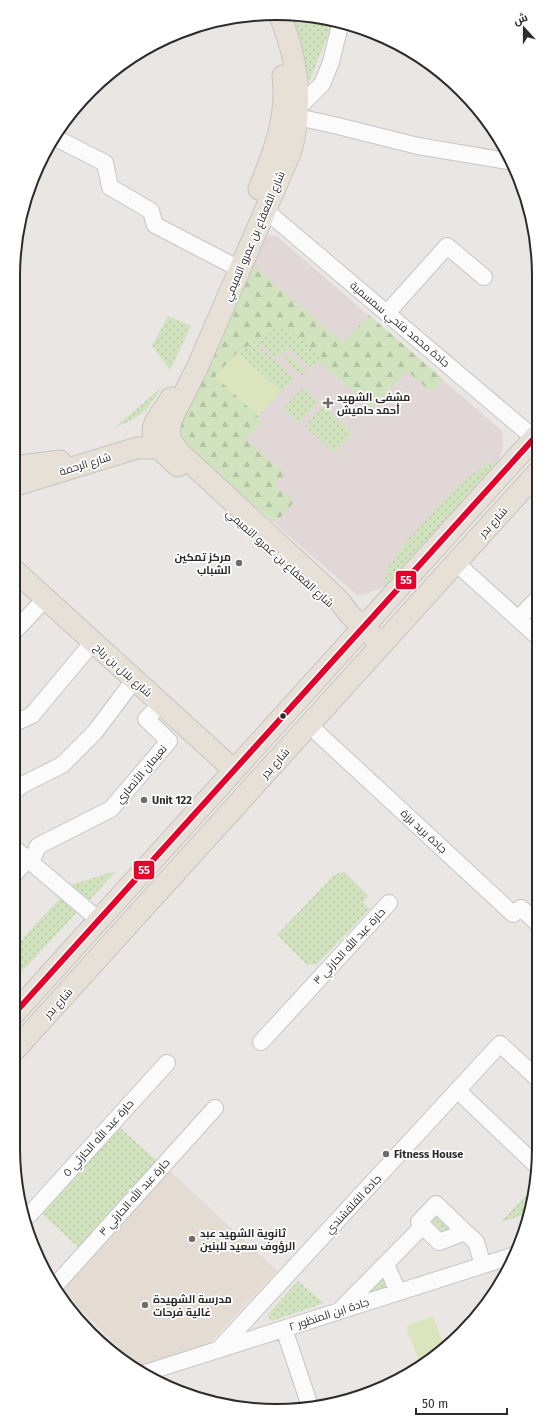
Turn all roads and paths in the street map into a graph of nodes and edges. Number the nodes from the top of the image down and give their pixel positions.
1 (281, 20) edge
2 (267, 21) edge
3 (339, 28) edge
4 (298, 112) junction
5 (59, 140) edge
6 (505, 161) edge
7 (265, 210) junction
8 (230, 264) junction
9 (484, 277) dead end
10 (387, 313) junction
11 (532, 433) edge
12 (163, 435) junction
13 (532, 440) edge
14 (20, 466) edge
15 (532, 479) edge
16 (20, 484) edge
17 (456, 563) junction
18 (20, 575) edge
19 (45, 598) junction
20 (532, 604) edge
21 (518, 619) junction
22 (357, 621) junction
23 (20, 625) edge
24 (532, 632) edge
25 (93, 642) junction
26 (382, 644) junction
27 (134, 680) junction
28 (160, 704) junction
29 (20, 721) edge
30 (309, 725) junction
31 (234, 770) junction
32 (20, 787) edge
33 (20, 853) edge
34 (29, 861) junction
35 (20, 869) edge
36 (389, 903) dead end
37 (532, 918) edge
38 (99, 920) junction
39 (20, 1007) edge
40 (261, 1042) dead end
41 (20, 1044) edge
42 (167, 1063) dead end
43 (532, 1070) edge
44 (458, 1090) junction
45 (215, 1108) dead end
46 (531, 1160) edge
47 (30, 1214) dead end
48 (423, 1226) junction
49 (465, 1232) junction
50 (508, 1258) edge
51 (386, 1264) junction
52 (483, 1265) junction
53 (58, 1282) edge
54 (398, 1292) junction
55 (340, 1311) junction
56 (284, 1329) junction
57 (219, 1349) junction
58 (150, 1371) edge
59 (309, 1402) edge

1 - 4 main road, شارع القعقاع بن عمرو التميمي
2 - 8 main road, شارع القعقاع بن عمرو التميمي
3 - 4 street
4 - 6 street
4 - 7 main road, شارع القعقاع بن عمرو التميمي
5 - 8 street
7 - 10 street, جادة محمد فتحي سمسمية
7 - 12 main road, شارع القعقاع بن عمرو التميمي
8 - 12 main road, شارع القعقاع بن عمرو التميمي
9 - 10 street
10 - 11 street, جادة محمد فتحي سمسمية
12 - 14 main road, شارع الرحمة
12 - 16 main road, شارع الرحمة
12 - 22 main road, شارع القعقاع بن عمرو التميمي
13 - 22 main road
15 - 17 main road, شارع بدر
17 - 21 street
17 - 26 main road, شارع بدر
18 - 19 main road, شارع بلال بن رباح
19 - 23 street
19 - 25 main road, شارع بلال بن رباح
20 - 21 street
21 - 24 street
22 - 26 main road, شارع القعقاع بن عمرو التميمي
22 - 31 main road
25 - 27 main road, شارع بلال بن رباح
25 - 29 street
26 - 30 main road, شارع بدر
27 - 28 main road, شارع بلال بن رباح
27 - 32 street
28 - 31 main road, شارع بلال بن رباح
28 - 34 street, نعيمان الأنصاري
30 - 37 street, جادة بريد برزة
30 - 41 main road, شارع بدر
31 - 38 main road
33 - 34 street
34 - 35 street
34 - 38 street
36 - 40 street, حارة عبد الله الحارثي ٣
38 - 39 main road
42 - 47 street, حارة عبد الله الحارثي ٥
43 - 44 street, جادة القلقشندي
44 - 46 street
44 - 57 street, جادة القلقشندي
45 - 53 street, حارة عبد الله الحارثي ٣
48 - 49 street
48 - 49 street
48 - 51 street
49 - 52 street
50 - 52 street, جادة ابن المنظور ٢
51 - 54 street
51 - 55 street
52 - 54 street, جادة ابن المنظور ٢
54 - 55 street, جادة ابن المنظور ٢
55 - 56 street, جادة ابن المنظور ٢
56 - 57 street, جادة ابن المنظور ٢
56 - 59 street
57 - 58 street, جادة ابن المنظور ٢

